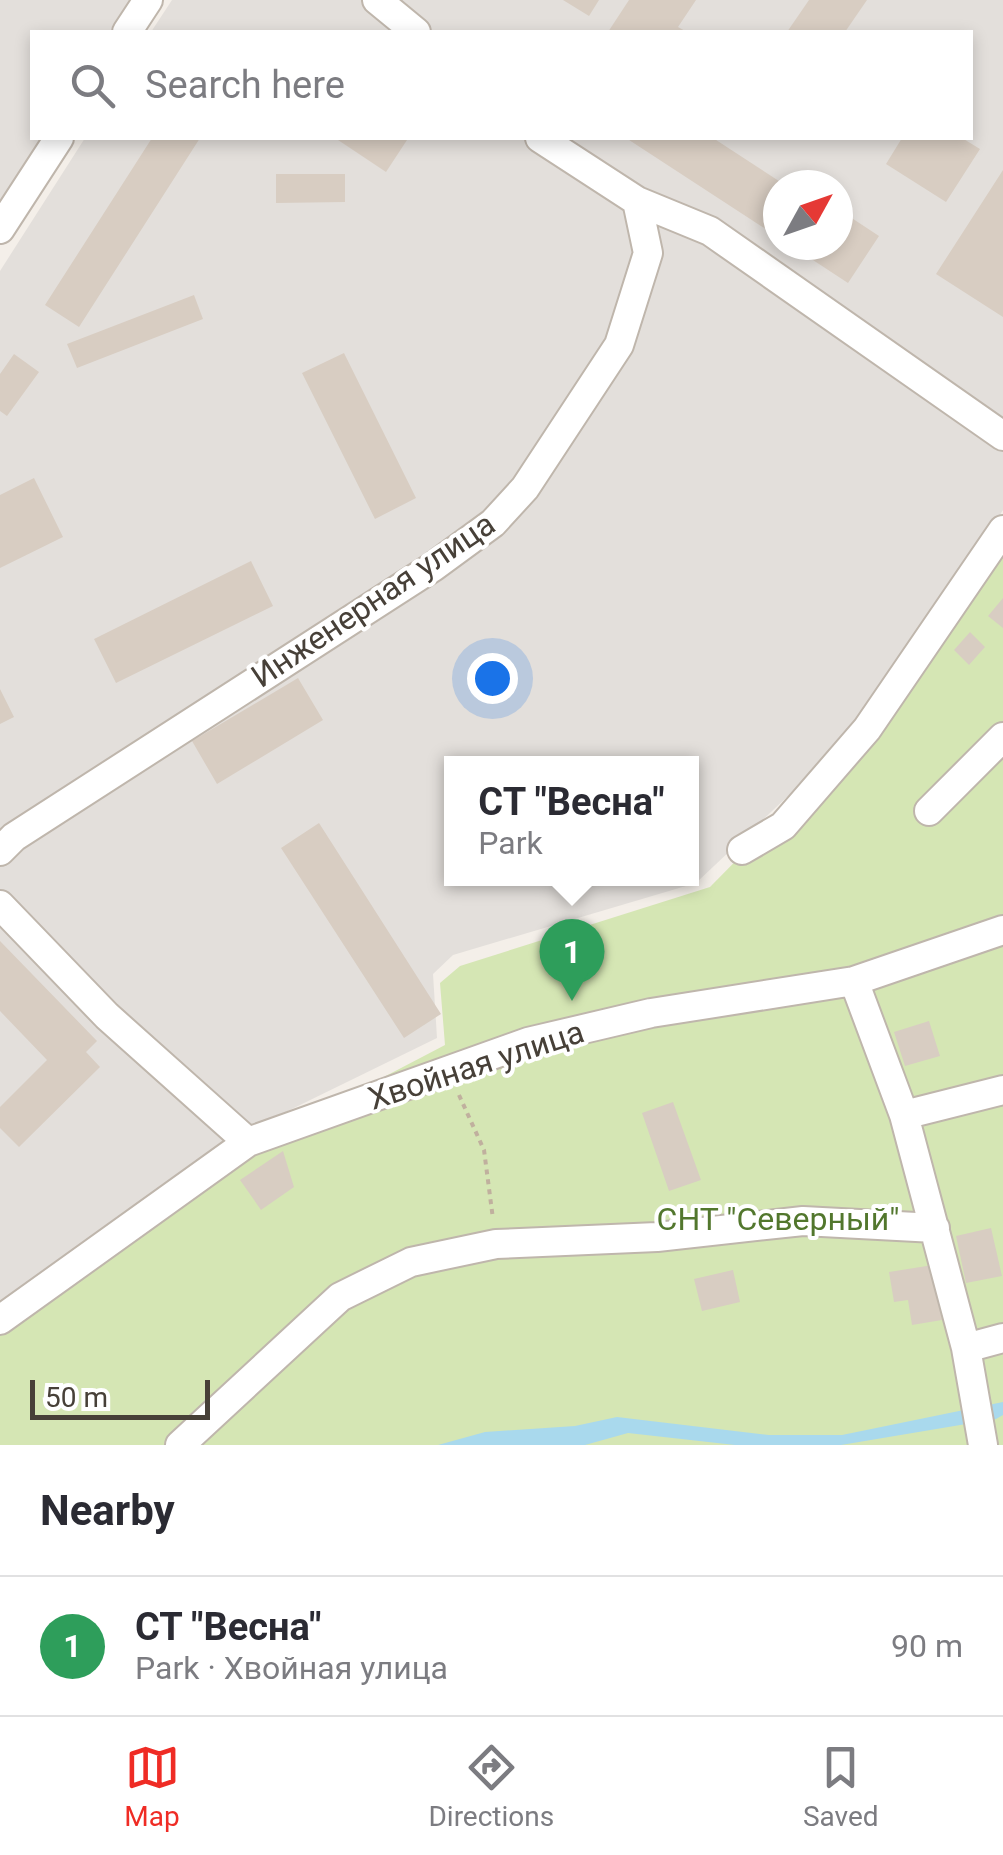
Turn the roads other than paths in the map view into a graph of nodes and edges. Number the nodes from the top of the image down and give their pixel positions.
1 (148, 0) edge
2 (378, 0) edge
3 (128, 30) edge
4 (414, 30) edge
5 (58, 140) edge
6 (542, 140) edge
7 (638, 202) junction
8 (0, 229) edge
9 (1003, 436) edge
10 (1003, 530) edge
11 (1003, 737) edge
12 (929, 811) dead end
13 (0, 850) edge
14 (742, 850) dead end
15 (0, 904) edge
16 (1003, 930) edge
17 (854, 981) junction
18 (1003, 1090) edge
19 (904, 1114) junction
20 (248, 1142) junction
21 (935, 1228) junction
22 (0, 1320) edge
23 (1003, 1338) edge
24 (966, 1348) junction
25 (982, 1436) edge
26 (180, 1445) edge

1 - 3 street
2 - 4 street
5 - 8 street
6 - 7 street
7 - 9 street
7 - 13 street, Инженерная улица
10 - 14 street
11 - 12 street
15 - 20 street
16 - 17 street, Хвойная улица
17 - 19 street
17 - 20 street, Хвойная улица
18 - 19 street
19 - 21 street
20 - 22 street, Хвойная улица
21 - 24 street
21 - 26 street
23 - 24 street
24 - 25 street

